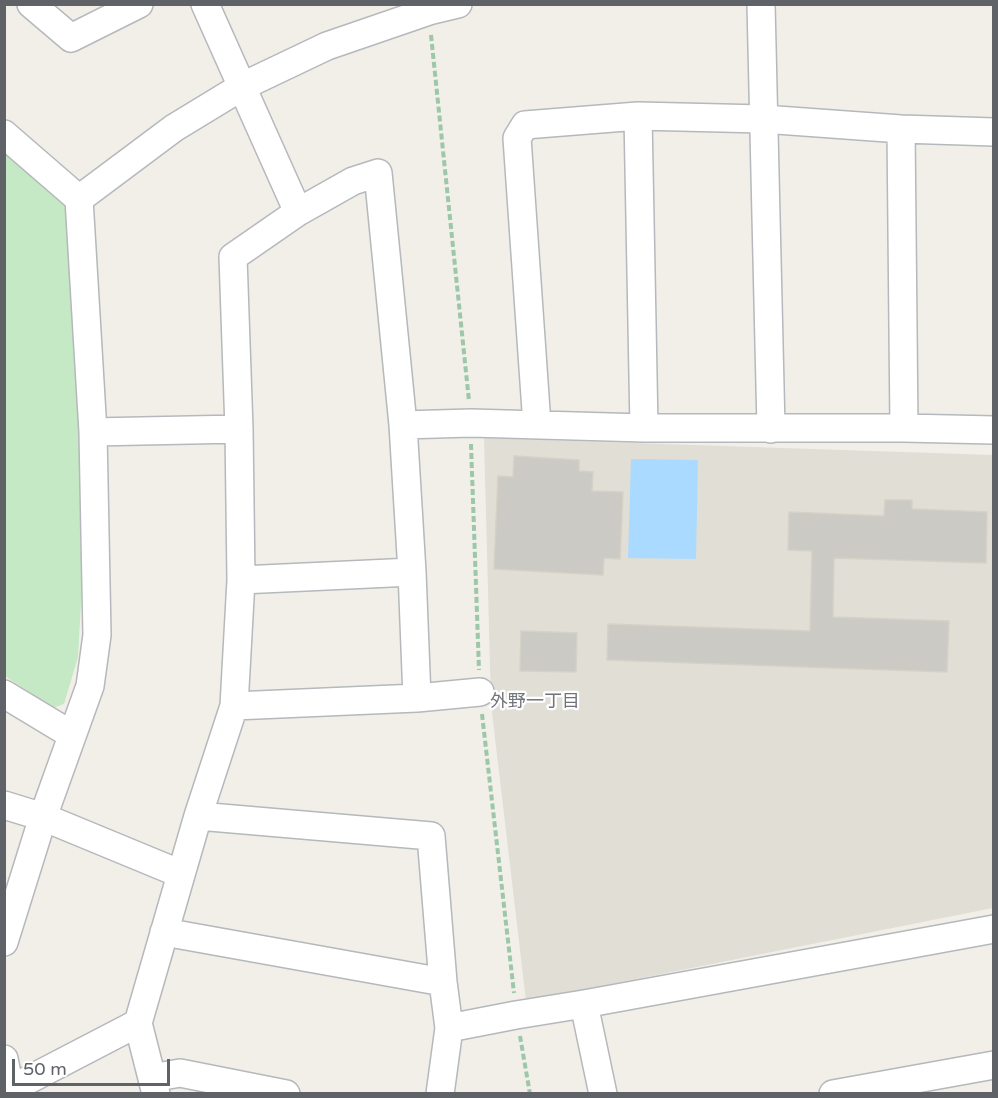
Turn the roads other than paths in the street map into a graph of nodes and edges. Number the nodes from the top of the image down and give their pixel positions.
1 (31, 4) edge
2 (139, 4) edge
3 (205, 4) edge
4 (458, 4) edge
5 (761, 4) edge
6 (243, 86) junction
7 (638, 116) junction
8 (763, 119) junction
9 (901, 129) junction
10 (993, 132) edge
11 (4, 134) edge
12 (79, 199) junction
13 (298, 212) junction
14 (403, 425) junction
15 (537, 425) junction
16 (644, 428) junction
17 (904, 428) junction
18 (239, 429) junction
19 (771, 429) junction
20 (993, 430) edge
21 (93, 432) junction
22 (412, 572) junction
23 (241, 580) junction
24 (480, 692) road end
25 (4, 694) edge
26 (417, 698) junction
27 (234, 706) junction
28 (72, 735) junction
29 (4, 805) edge
30 (198, 816) junction
31 (43, 817) junction
32 (181, 874) junction
33 (993, 929) edge
34 (164, 932) junction
35 (5, 939) edge
36 (443, 982) junction
37 (584, 1004) junction
38 (138, 1023) junction
39 (449, 1028) junction
40 (4, 1059) edge
41 (993, 1065) edge
42 (154, 1086) edge
43 (11, 1091) edge
44 (286, 1094) edge
45 (440, 1094) edge
46 (603, 1094) edge
47 (833, 1094) edge

1 - 2 street
3 - 6 street
4 - 6 street
5 - 8 street
6 - 12 street
6 - 13 street
7 - 8 street
7 - 15 street
7 - 16 street
8 - 9 street
8 - 19 street
9 - 10 street
9 - 17 street
11 - 12 street
12 - 21 street
13 - 14 street
13 - 18 street
14 - 15 street
14 - 22 street
15 - 16 street
16 - 19 street
17 - 19 street
17 - 20 street
18 - 21 street
18 - 23 street
21 - 28 street
22 - 23 street
22 - 26 street
23 - 27 street
24 - 26 street
25 - 28 street
26 - 27 street
27 - 30 street
28 - 31 street
29 - 31 street
30 - 32 street
30 - 36 street
31 - 32 street
31 - 35 street
32 - 34 street
33 - 37 street
34 - 36 street
34 - 38 street
36 - 39 street
37 - 39 street
37 - 46 street
38 - 42 street
38 - 43 street
39 - 45 street
40 - 43 street
41 - 47 street
42 - 44 street

